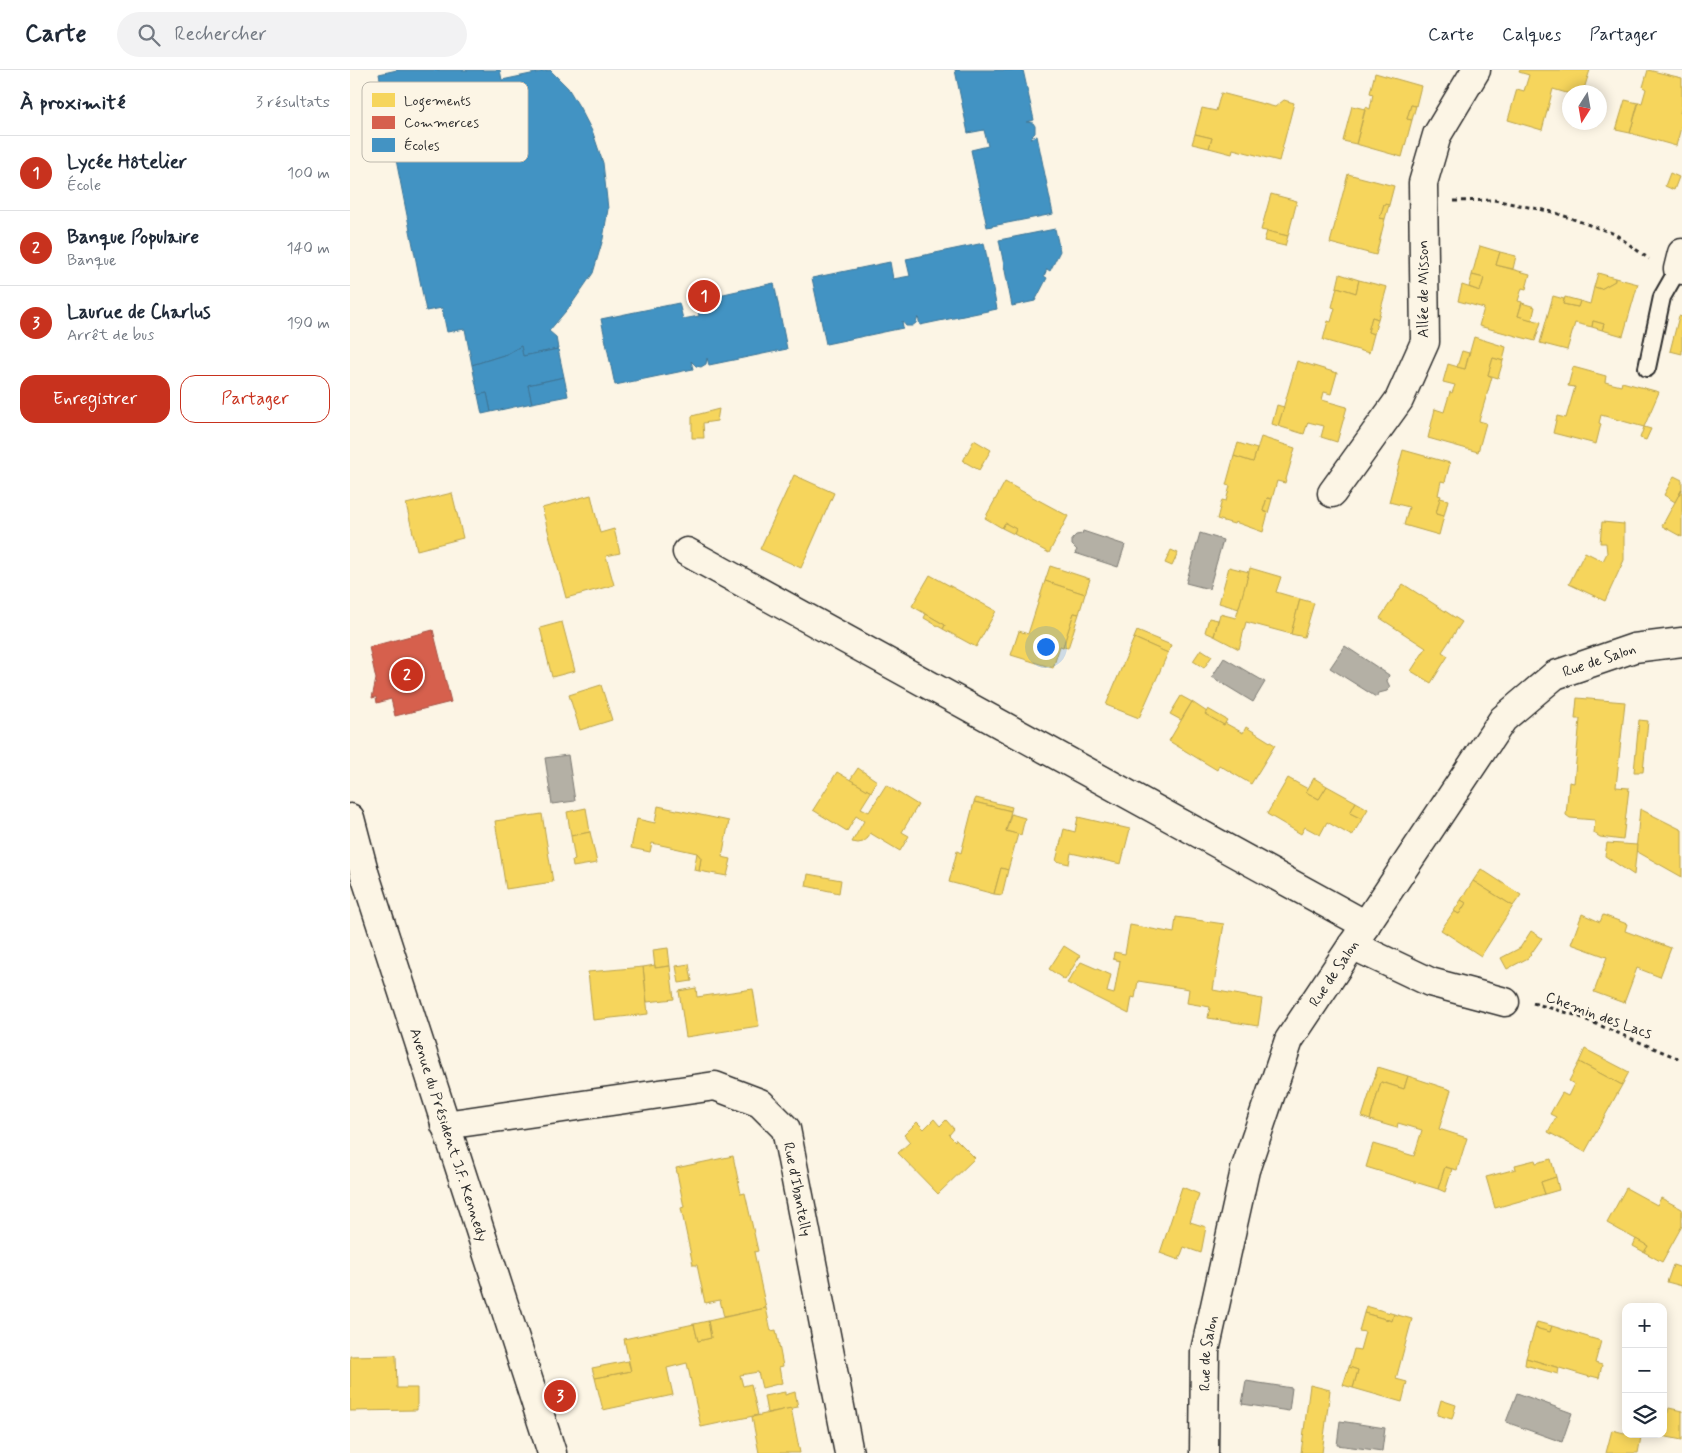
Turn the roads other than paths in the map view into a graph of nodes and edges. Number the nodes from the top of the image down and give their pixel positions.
1 (1476, 70) edge
2 (1680, 264) edge
3 (1647, 368) dead end
4 (1332, 493) dead end
5 (687, 552) dead end
6 (1682, 642) edge
7 (350, 818) edge
8 (1359, 935) junction
9 (1505, 1002) road end
10 (445, 1125) junction
11 (552, 1453) edge
12 (849, 1453) edge
13 (1204, 1453) edge

1 - 4 street, Allée de Misson
2 - 3 lane
5 - 8 street
6 - 8 street, Rue de Salon
7 - 10 street, Avenue du Président J.F. Kennedy
8 - 9 street
8 - 13 street, Rue de Salon
10 - 11 street, Avenue du Président J.F. Kennedy
10 - 12 street, Rue d'Ibantelly

